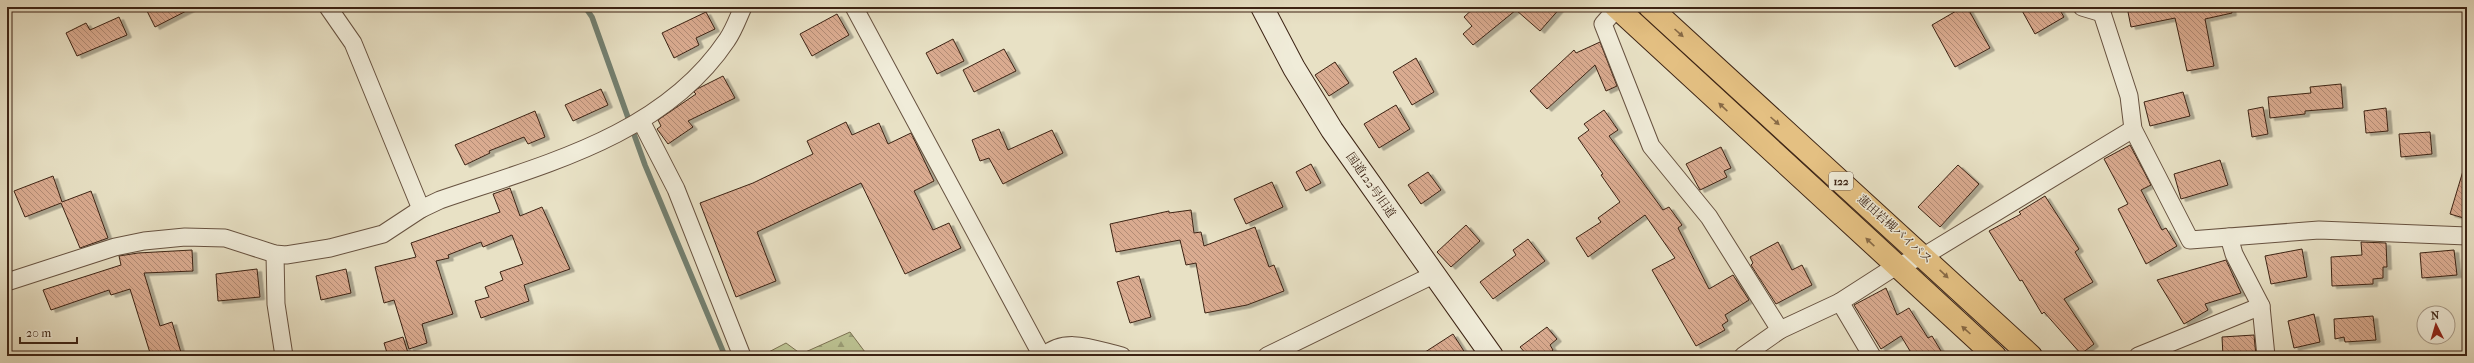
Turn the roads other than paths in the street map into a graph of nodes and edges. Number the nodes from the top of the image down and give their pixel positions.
1 (328, 7) edge
2 (742, 7) edge
3 (855, 7) edge
4 (1262, 7) edge
5 (1616, 7) edge
6 (1650, 7) edge
7 (2082, 7) edge
8 (2105, 10) edge
9 (641, 121) junction
10 (2133, 129) junction
11 (421, 209) junction
12 (2467, 236) edge
13 (2229, 237) junction
14 (275, 254) junction
15 (1924, 256) junction
16 (1896, 266) junction
17 (1433, 275) junction
18 (7, 282) edge
19 (1840, 302) junction
20 (2261, 306) junction
21 (1780, 330) junction
22 (284, 356) edge
23 (742, 356) edge
24 (1043, 356) edge
25 (1122, 356) edge
26 (1267, 356) edge
27 (1492, 356) edge
28 (1743, 356) edge
29 (1872, 356) edge
30 (1995, 356) edge
31 (2031, 356) edge
32 (2138, 356) edge
33 (2266, 356) edge

1 - 11 street
2 - 9 street
3 - 24 street
4 - 17 street, 国道122号旧道
16 -> 5 highway, 122
5 - 21 street
6 -> 15 highway, 蓮田岩槻バイパス / 122
7 - 8 street
8 - 10 street
9 - 11 street
9 - 23 street
10 - 13 street
10 - 15 street
11 - 14 street
12 - 13 street
13 - 20 street
14 - 18 street
14 - 22 street
15 - 16 street
15 -> 31 highway, 蓮田岩槻バイパス / 122
16 - 19 street
30 -> 16 highway, 122
17 - 26 street
17 - 27 street, 国道122号旧道
19 - 21 street
19 - 29 street
20 - 32 street
20 - 33 street
21 - 28 street
24 - 25 street

